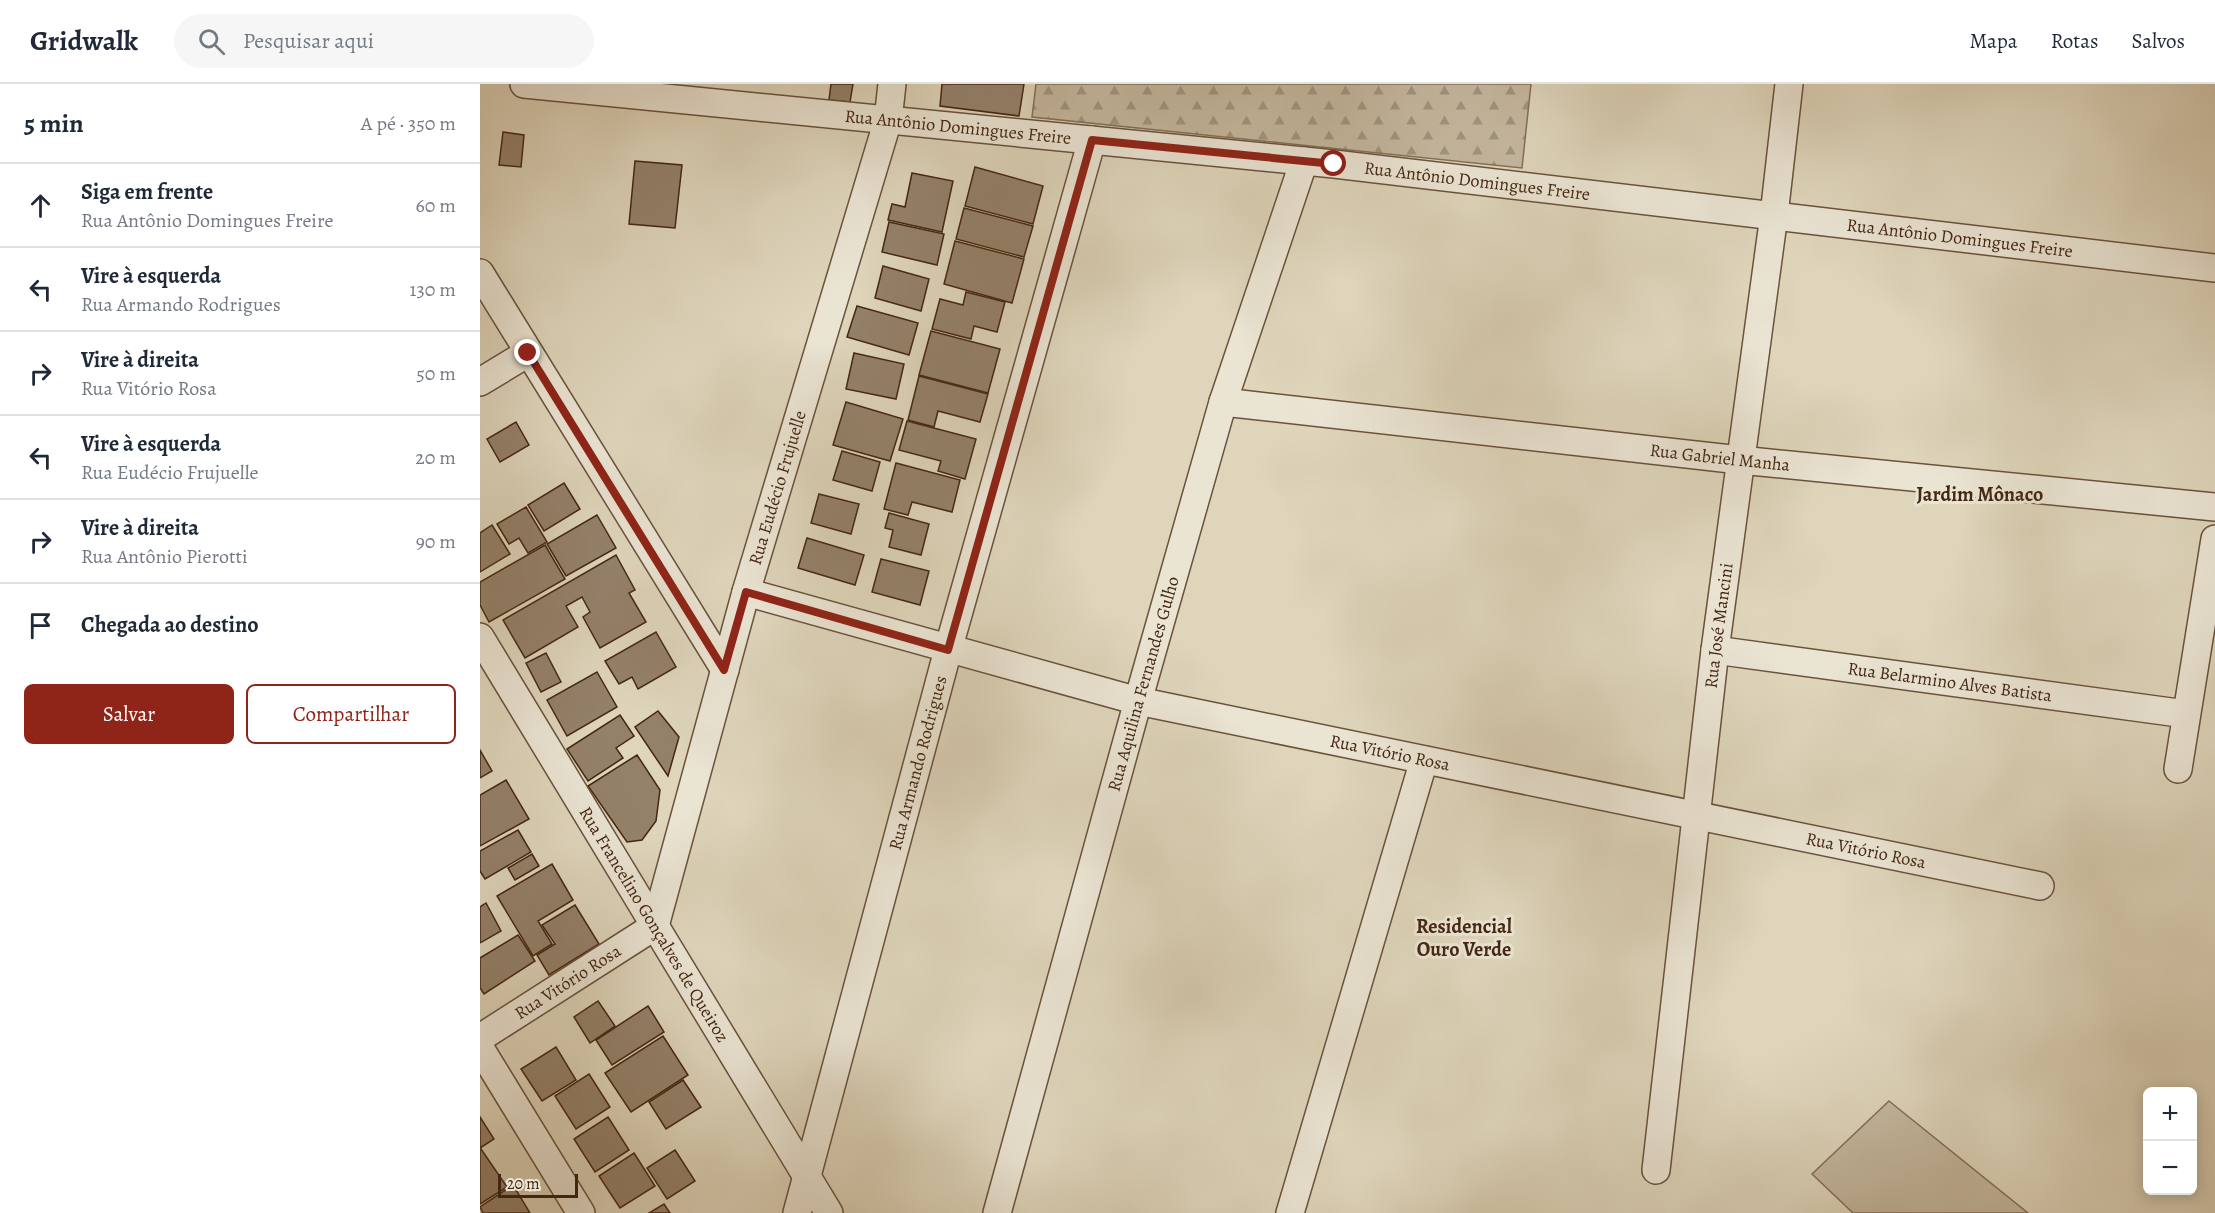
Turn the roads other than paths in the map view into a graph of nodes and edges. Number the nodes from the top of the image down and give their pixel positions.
1 (524, 84) edge
2 (892, 84) edge
3 (1789, 84) edge
4 (575, 86) edge
5 (888, 120) junction
6 (1092, 140) junction
7 (1304, 161) junction
8 (1774, 215) junction
9 (2215, 268) edge
10 (480, 273) edge
11 (528, 353) junction
12 (480, 381) edge
13 (1223, 402) junction
14 (1740, 460) junction
15 (2215, 507) edge
16 (2215, 539) edge
17 (746, 592) junction
18 (480, 637) edge
19 (948, 650) junction
20 (1715, 650) junction
21 (724, 670) junction
22 (1138, 701) junction
23 (2186, 714) junction
24 (1424, 760) junction
25 (2178, 769) dead end
26 (1696, 816) junction
27 (2040, 886) dead end
28 (655, 926) junction
29 (480, 1038) edge
30 (480, 1048) edge
31 (1656, 1170) dead end
32 (808, 1178) junction
33 (581, 1213) edge
34 (797, 1213) edge
35 (829, 1213) edge
36 (997, 1213) edge
37 (1290, 1213) edge

1 - 4 street, Rua Antônio Domingues Freire
2 - 5 street, Rua Eudécio Frujuelle
3 - 8 street, Rua José Mancini
4 - 5 street, Rua Antônio Domingues Freire
5 - 6 street, Rua Antônio Domingues Freire
5 - 17 street, Rua Eudécio Frujuelle
6 - 7 street, Rua Antônio Domingues Freire
6 - 19 street, Rua Armando Rodrigues
7 - 8 street, Rua Antônio Domingues Freire
7 - 13 street, Rua Aquilina Fernandes Gulho
8 - 9 street, Rua Antônio Domingues Freire
8 - 14 street, Rua José Mancini
10 - 11 street
11 - 12 street
11 - 21 street
13 - 14 street, Rua Gabriel Manha
13 - 22 street, Rua Aquilina Fernandes Gulho
14 - 15 street, Rua Gabriel Manha
14 - 20 street, Rua José Mancini
16 - 23 street
17 - 19 street, Rua Vitório Rosa
17 - 21 street, Rua Eudécio Frujuelle
18 - 28 street, Rua Francelino Gonçalves de Queiroz
19 - 22 street, Rua Vitório Rosa
19 - 32 street, Rua Armando Rodrigues
20 - 23 street, Rua Belarmino Alves Batista
20 - 26 street, Rua José Mancini
21 - 28 street, Rua Eudécio Frujuelle
22 - 24 street, Rua Vitório Rosa
22 - 36 street, Rua Aquilina Fernandes Gulho
23 - 25 street
24 - 26 street, Rua Vitório Rosa
24 - 37 street
26 - 27 street, Rua Vitório Rosa
26 - 31 street, Rua José Mancini
28 - 29 street, Rua Vitório Rosa
28 - 32 street, Rua Francelino Gonçalves de Queiroz
30 - 33 street
32 - 34 street, Rua Armando Rodrigues
32 - 35 street, Rua Francelino Gonçalves de Queiroz

